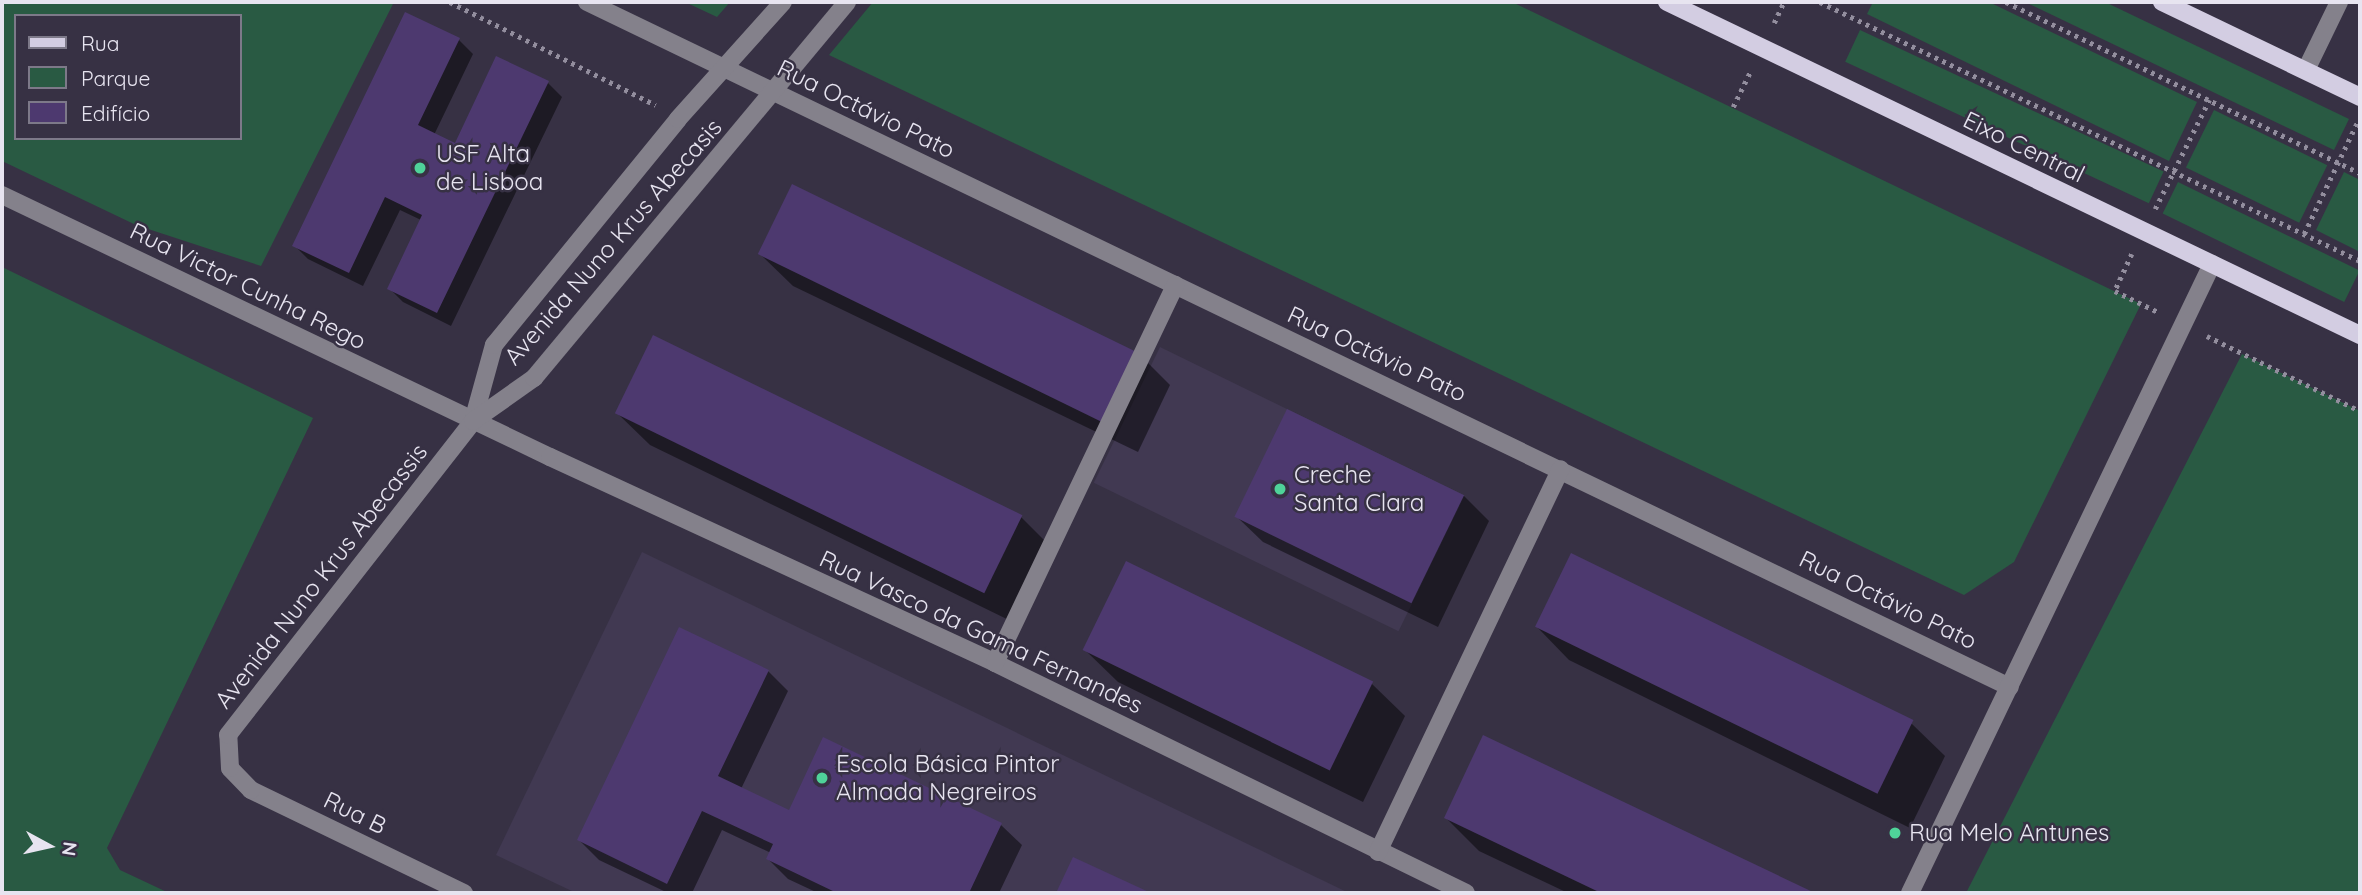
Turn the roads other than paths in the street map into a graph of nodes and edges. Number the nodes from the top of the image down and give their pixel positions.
1 (587, 2) edge
2 (783, 2) edge
3 (847, 2) edge
4 (1667, 2) edge
5 (2162, 2) edge
6 (2339, 2) edge
7 (722, 67) junction
8 (2306, 70) junction
9 (774, 92) junction
10 (2360, 97) edge
11 (2, 195) edge
12 (2212, 264) junction
13 (1175, 285) junction
14 (2360, 335) edge
15 (473, 421) junction
16 (1561, 470) junction
17 (995, 663) junction
18 (2010, 687) junction
19 (230, 768) joint
20 (1378, 852) junction
21 (464, 893) edge
22 (1466, 893) edge
23 (1910, 893) edge

1 - 7 street, Rua Octávio Pato
2 - 7 street, Avenida Nuno Krus Abecasis
3 - 9 street, Avenida Nuno Krus Abecasis
4 - 12 main road, Eixo Central
5 - 8 main road
6 - 8 street
7 - 9 street, Rua Octávio Pato
7 - 15 street, Avenida Nuno Krus Abecasis
8 - 10 main road
9 - 13 street, Rua Octávio Pato
9 - 15 street, Avenida Nuno Krus Abecasis
11 - 15 street, Rua Victor Cunha Rego
12 - 14 main road, Eixo Central
12 - 18 street
13 - 16 street, Rua Octávio Pato
13 - 17 street
15 - 17 street, Rua Vasco da Gama Fernandes
15 - 19 street, Avenida Nuno Krus Abecassis
16 - 18 street, Rua Octávio Pato
16 - 20 street
17 - 20 street, Rua Vasco da Gama Fernandes
18 - 23 street
19 - 21 street, Rua B
20 - 22 street, Rua Vasco da Gama Fernandes

